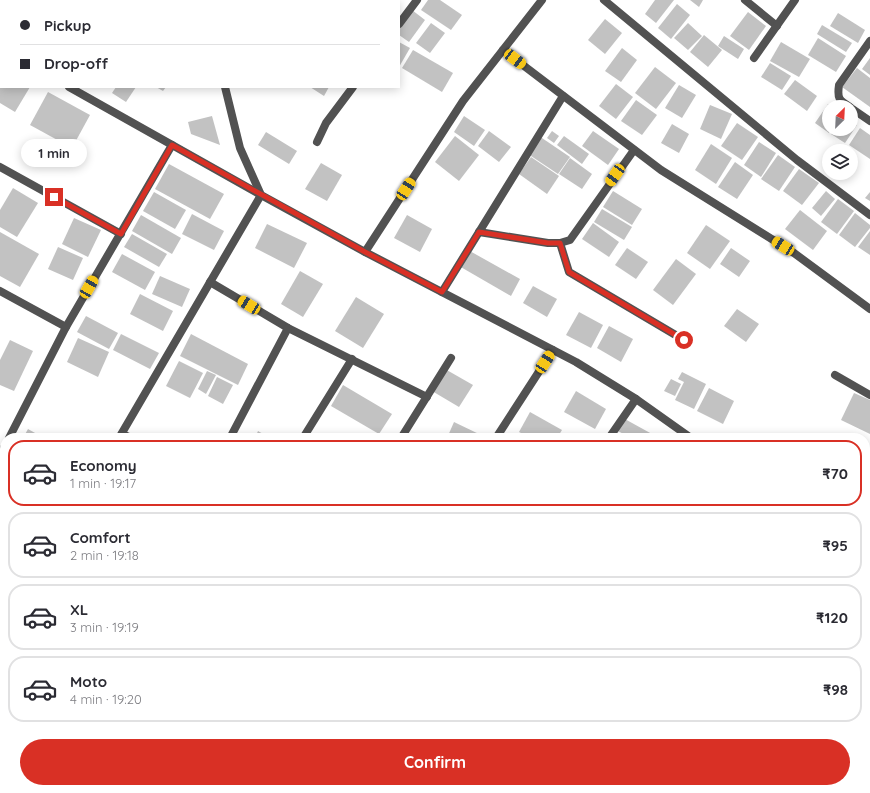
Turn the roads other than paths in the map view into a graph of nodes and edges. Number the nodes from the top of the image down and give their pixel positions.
1 (416, 0) edge
2 (542, 0) edge
3 (604, 0) edge
4 (745, 0) edge
5 (795, 0) edge
6 (400, 23) edge
7 (777, 26) junction
8 (870, 41) edge
9 (503, 50) junction
10 (754, 58) dead end
11 (71, 88) edge
12 (225, 88) edge
13 (352, 88) edge
14 (563, 96) junction
15 (840, 100) edge
16 (858, 113) edge
17 (870, 121) edge
18 (317, 142) dead end
19 (172, 145) junction
20 (634, 150) junction
21 (0, 167) edge
22 (262, 195) junction
23 (870, 215) edge
24 (479, 232) junction
25 (121, 234) junction
26 (560, 243) junction
27 (365, 252) junction
28 (210, 282) junction
29 (0, 291) edge
30 (442, 292) junction
31 (870, 309) edge
32 (66, 327) junction
33 (288, 328) junction
34 (684, 340) dead end
35 (553, 350) junction
36 (451, 358) dead end
37 (352, 359) junction
38 (835, 375) dead end
39 (870, 395) edge
40 (427, 397) junction
41 (636, 400) junction
42 (12, 433) edge
43 (122, 433) edge
44 (233, 433) edge
45 (306, 433) edge
46 (404, 433) edge
47 (499, 433) edge
48 (613, 433) edge
49 (685, 433) edge

1 - 6 street
2 - 9 street
3 - 23 street
4 - 7 street
5 - 7 street
7 - 10 street
8 - 15 street
9 - 14 street
9 - 27 street
11 - 19 street
12 - 22 street
13 - 18 street
14 - 20 street
14 - 24 street
16 - 17 street
19 - 22 street
19 - 25 street
20 - 26 street
20 - 31 street
21 - 25 street
22 - 27 street
22 - 28 street
24 - 26 street
24 - 30 street
25 - 32 street
26 - 34 street
27 - 30 street
28 - 33 street
28 - 43 street
29 - 32 street
30 - 35 street
32 - 42 street
33 - 37 street
33 - 44 street
35 - 41 street
35 - 47 street
36 - 40 street
37 - 40 street
37 - 45 street
38 - 39 street
40 - 46 street
41 - 48 street
41 - 49 street

